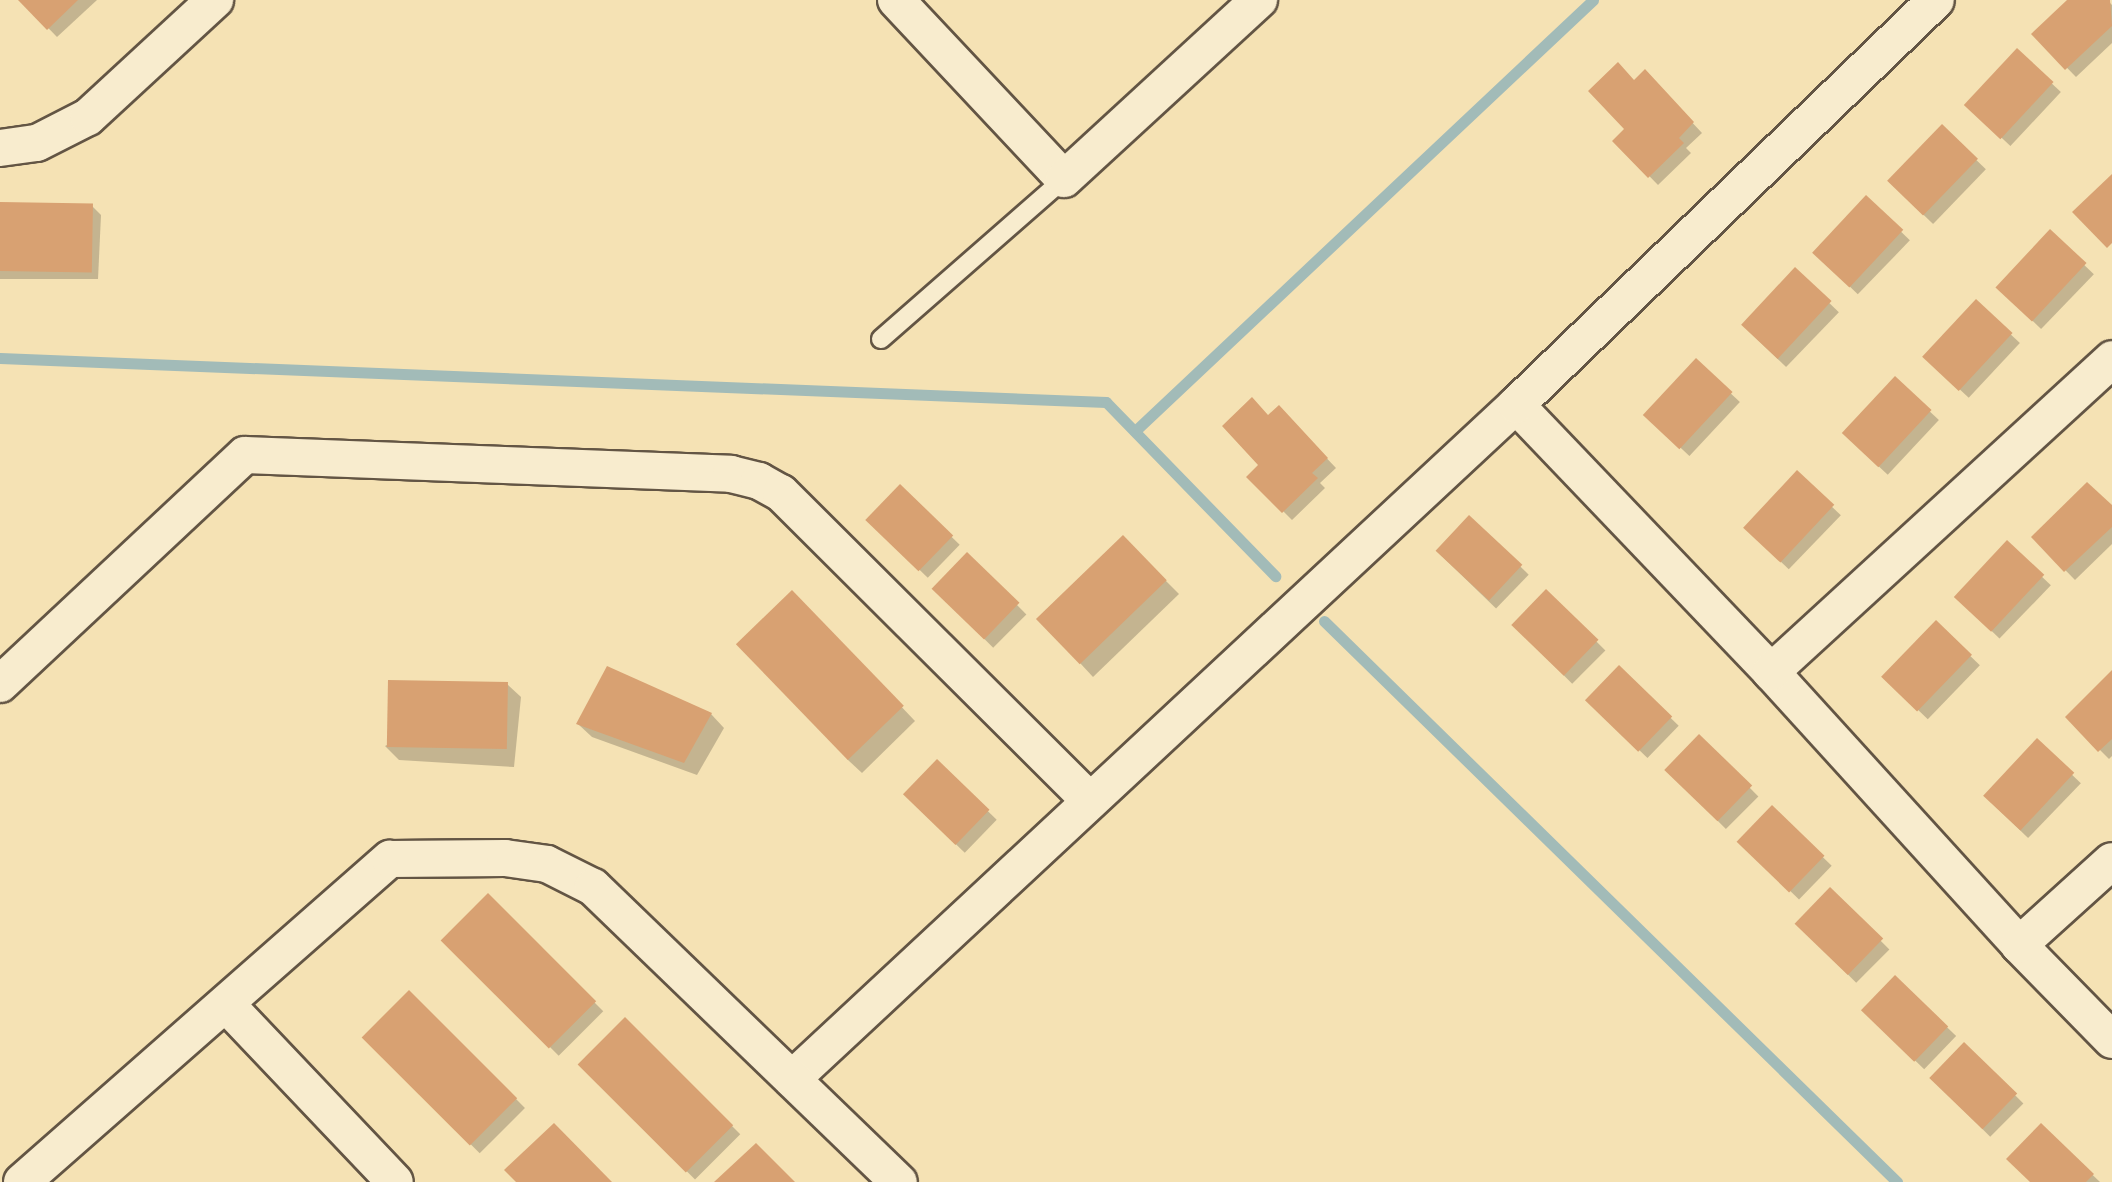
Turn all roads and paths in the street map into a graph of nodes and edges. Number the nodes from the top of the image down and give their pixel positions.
1 (215, 0) edge
2 (896, 0) edge
3 (1259, 0) edge
4 (1924, 4) edge
5 (0, 148) edge
6 (1064, 179) junction
7 (881, 339) dead end
8 (2112, 359) edge
9 (1516, 405) junction
10 (1771, 672) junction
11 (0, 684) edge
12 (1089, 800) junction
13 (2112, 861) edge
14 (2019, 945) junction
15 (226, 1004) junction
16 (2112, 1040) edge
17 (792, 1079) junction
18 (22, 1182) edge
19 (395, 1182) edge
20 (899, 1182) edge

1 - 5 street
2 - 6 street
3 - 6 street
4 - 9 street
6 - 7 lane
8 - 10 street
9 - 10 street
9 - 12 street
10 - 14 street
11 - 12 street
12 - 17 street
13 - 14 street
14 - 16 street
15 - 17 street
15 - 18 street
15 - 19 street
17 - 20 street

